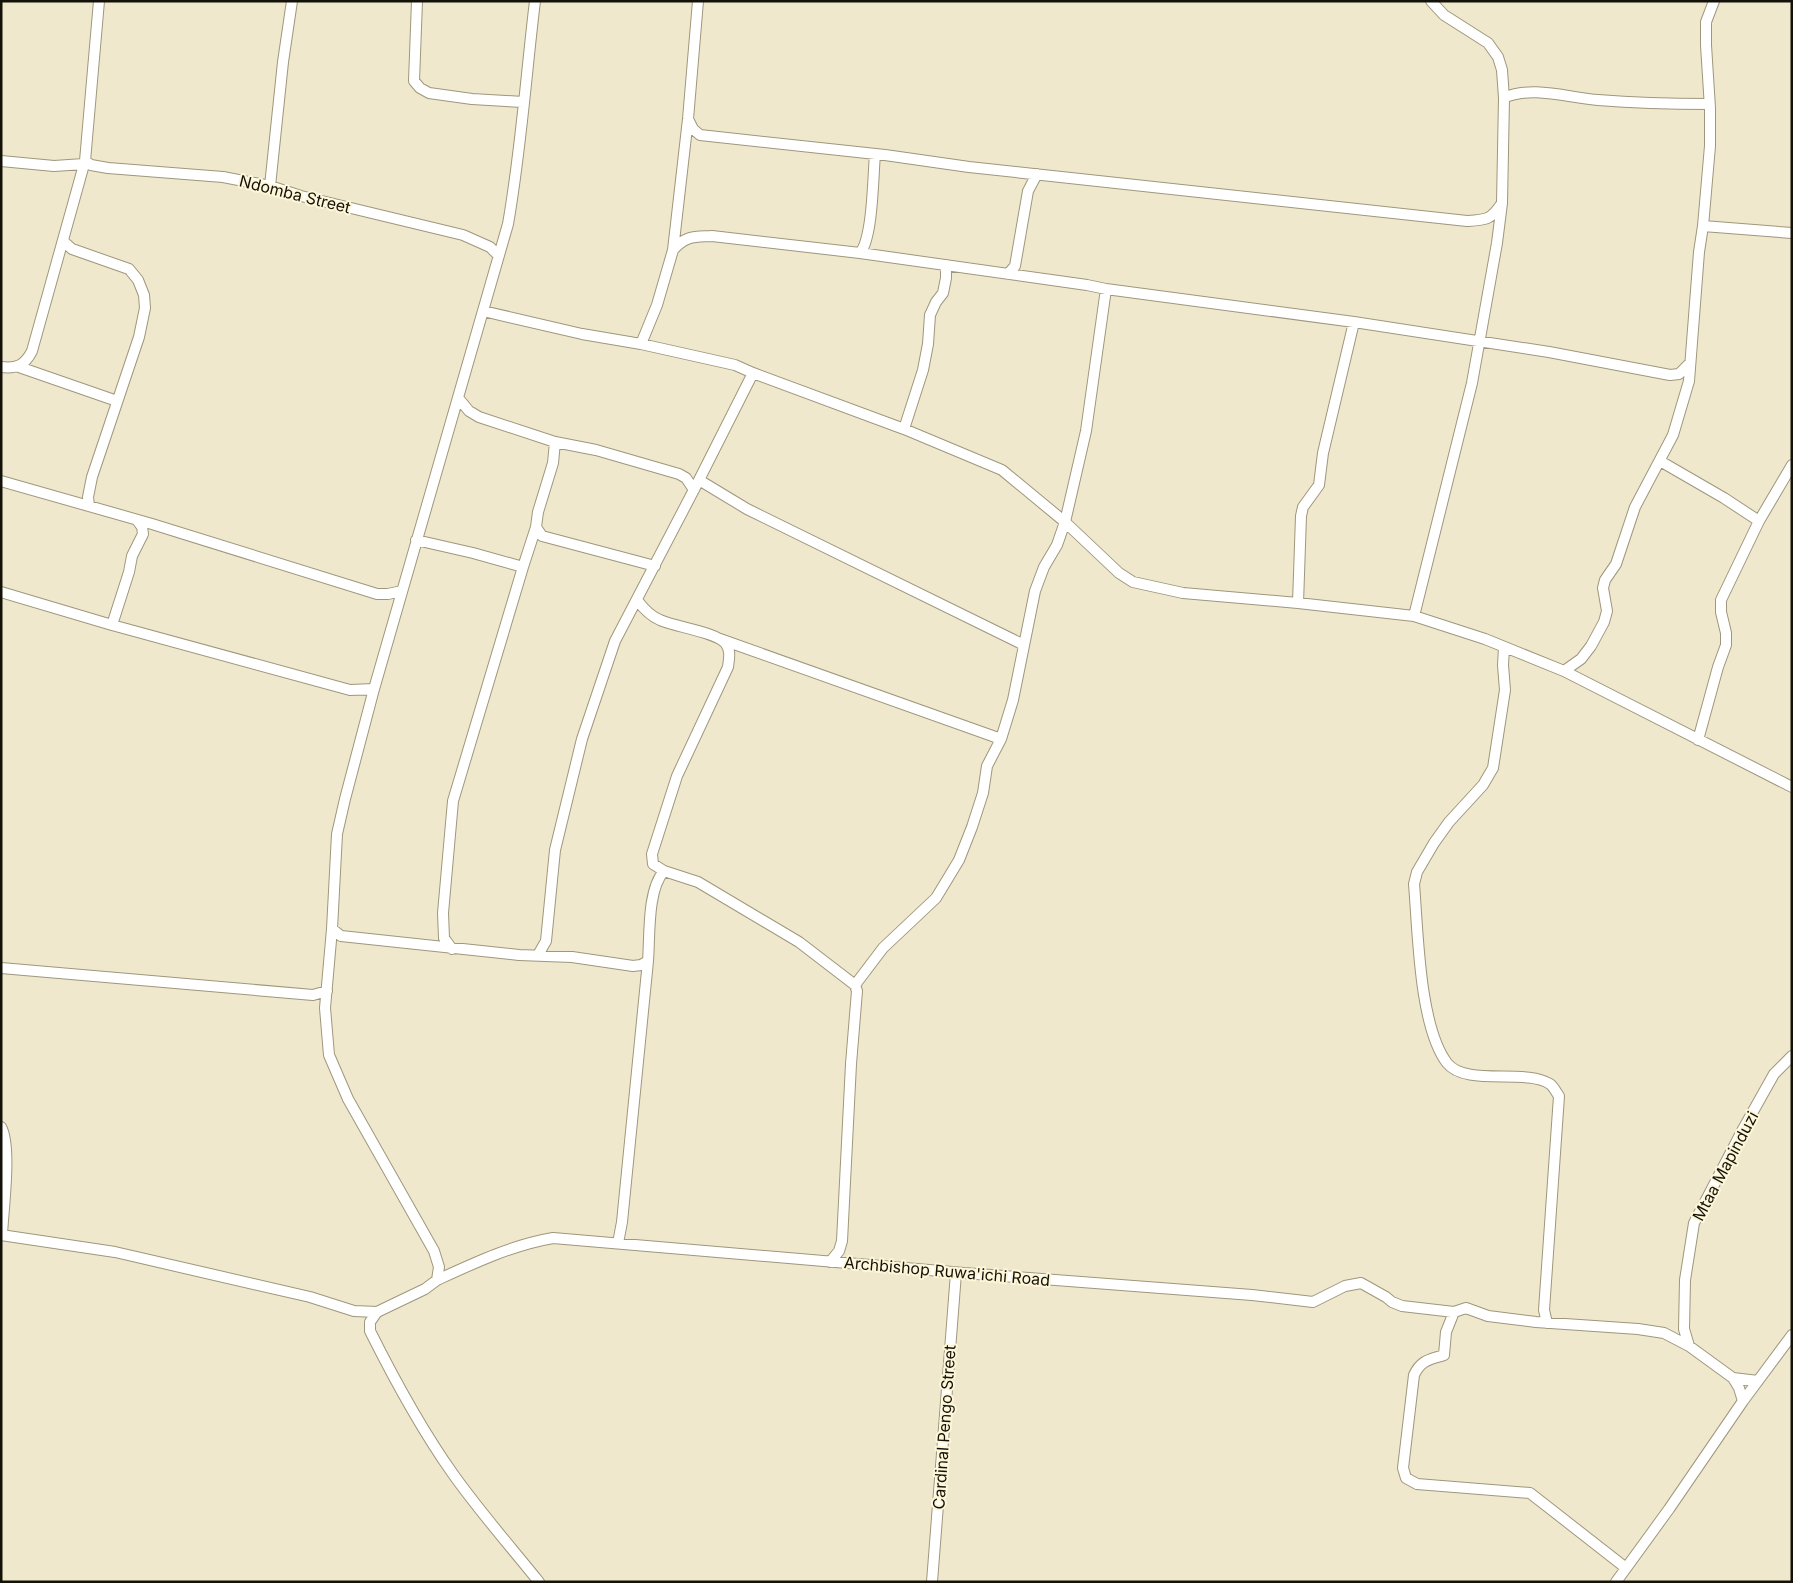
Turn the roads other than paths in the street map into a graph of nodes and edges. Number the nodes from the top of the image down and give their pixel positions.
1 (99, 1) edge
2 (292, 1) edge
3 (417, 1) edge
4 (536, 1) edge
5 (698, 1) edge
6 (1431, 1) edge
7 (1714, 1) edge
8 (1504, 98) junction
9 (523, 102) junction
10 (1709, 104) junction
11 (688, 119) junction
12 (700, 134) junction
13 (686, 143) junction
14 (874, 154) junction
15 (1, 160) edge
16 (85, 162) junction
17 (1038, 174) junction
18 (270, 186) junction
19 (1502, 203) junction
20 (678, 218) junction
21 (1703, 226) junction
22 (1792, 233) edge
23 (690, 237) junction
24 (62, 241) junction
25 (673, 250) junction
26 (860, 253) junction
27 (498, 255) junction
28 (946, 265) junction
29 (1008, 274) junction
30 (1106, 289) junction
31 (483, 311) junction
32 (1354, 322) junction
33 (1480, 342) junction
34 (641, 344) junction
35 (1690, 363) junction
36 (1, 367) edge
37 (19, 367) junction
38 (753, 373) junction
39 (459, 399) junction
40 (117, 401) junction
41 (904, 429) junction
42 (555, 442) junction
43 (1660, 461) junction
44 (1792, 465) edge
45 (699, 480) junction
46 (1, 481) edge
47 (694, 490) junction
48 (89, 506) junction
49 (137, 520) junction
50 (1760, 521) junction
51 (1065, 522) junction
52 (536, 527) junction
53 (416, 540) junction
54 (655, 566) junction
55 (522, 567) junction
56 (402, 590) junction
57 (1, 592) edge
58 (637, 600) junction
59 (1298, 603) junction
60 (1414, 616) junction
61 (112, 625) junction
62 (717, 638) junction
63 (1024, 645) junction
64 (1504, 647) junction
65 (1564, 671) junction
66 (374, 689) junction
67 (1001, 739) junction
68 (1698, 740) junction
69 (1792, 787) edge
70 (664, 871) junction
71 (332, 929) junction
72 (452, 948) junction
73 (538, 955) junction
74 (648, 961) junction
75 (1, 968) edge
76 (855, 984) junction
77 (327, 991) junction
78 (1792, 1056) edge
79 (1, 1127) edge
80 (2, 1235) edge
81 (618, 1243) junction
82 (830, 1262) junction
83 (956, 1272) junction
84 (437, 1280) junction
85 (1544, 1310) junction
86 (354, 1311) junction
87 (377, 1312) junction
88 (1454, 1312) junction
89 (1536, 1322) junction
90 (1547, 1323) junction
91 (370, 1331) junction
92 (1792, 1335) edge
93 (1689, 1346) junction
94 (1733, 1378) junction
95 (1758, 1382) junction
96 (1743, 1400) junction
97 (1626, 1568) junction
98 (539, 1582) edge
99 (932, 1582) edge
100 (1616, 1582) edge

1 - 16 street
2 - 18 street
3 - 9 street
4 - 9 street
5 - 11 street
6 - 8 street
7 - 10 street
8 - 10 street
8 - 19 street
9 - 27 street
10 - 21 street
11 - 12 street
11 - 13 street
12 - 13 street
12 - 14 street
13 - 20 street
14 - 17 street
14 - 26 street
15 - 16 street
16 - 18 street, Ndomba Street
16 - 24 street
17 - 19 street
17 - 29 street
18 - 27 street, Ndomba Street
19 - 33 street
20 - 23 street
20 - 25 street
21 - 22 street
21 - 35 street
23 - 25 street
23 - 26 street
24 - 37 street
24 - 40 street
25 - 34 street
26 - 28 street
27 - 31 street
28 - 29 street
28 - 41 street
29 - 30 street
30 - 32 street
30 - 51 street
31 - 34 street
31 - 39 street
32 - 33 street
32 - 59 street
33 - 35 street
33 - 60 street
34 - 38 street
35 - 43 street
36 - 37 street
37 - 40 street
38 - 41 street
38 - 45 street
39 - 42 street
39 - 53 street
40 - 48 street
41 - 51 street
42 - 47 street
42 - 52 street
43 - 50 street
43 - 65 street
44 - 50 street
45 - 47 street
45 - 63 street
46 - 48 street
47 - 54 street
48 - 49 street
49 - 56 street
49 - 61 street
50 - 68 street
51 - 59 street
51 - 63 street
52 - 54 street
52 - 55 street
53 - 55 street
53 - 56 street
54 - 58 street
55 - 72 street
56 - 66 street
57 - 61 street
58 - 62 street
58 - 73 street
59 - 60 street
60 - 64 street
61 - 66 street
62 - 67 street
62 - 70 street
63 - 67 street
64 - 65 street
64 - 85 street
65 - 68 street
66 - 71 street
67 - 76 street
68 - 69 street
70 - 74 street
70 - 76 street
71 - 72 street
71 - 77 street
72 - 73 street
73 - 74 street
74 - 81 street
75 - 77 street
76 - 82 street
77 - 84 street
78 - 93 street, Mtaa Mapinduzi
79 - 80 street
80 - 86 street
81 - 82 street, Archbishop Ruwa'ichi Road
81 - 84 street, Archbishop Ruwa'ichi Road
82 - 83 street, Archbishop Ruwa'ichi Road
83 - 88 street, Archbishop Ruwa'ichi Road
83 - 99 street, Cardinal Pengo Street
84 - 87 street, Archbishop Ruwa'ichi Road
85 - 89 street
85 - 90 street
86 - 87 street
86 - 91 street
87 - 91 street
88 - 89 street
88 - 97 street
89 - 90 street
90 - 93 street
91 - 98 street
92 - 95 street
93 - 94 street
94 - 95 street
94 - 96 street
95 - 96 street
96 - 97 street
97 - 100 street

